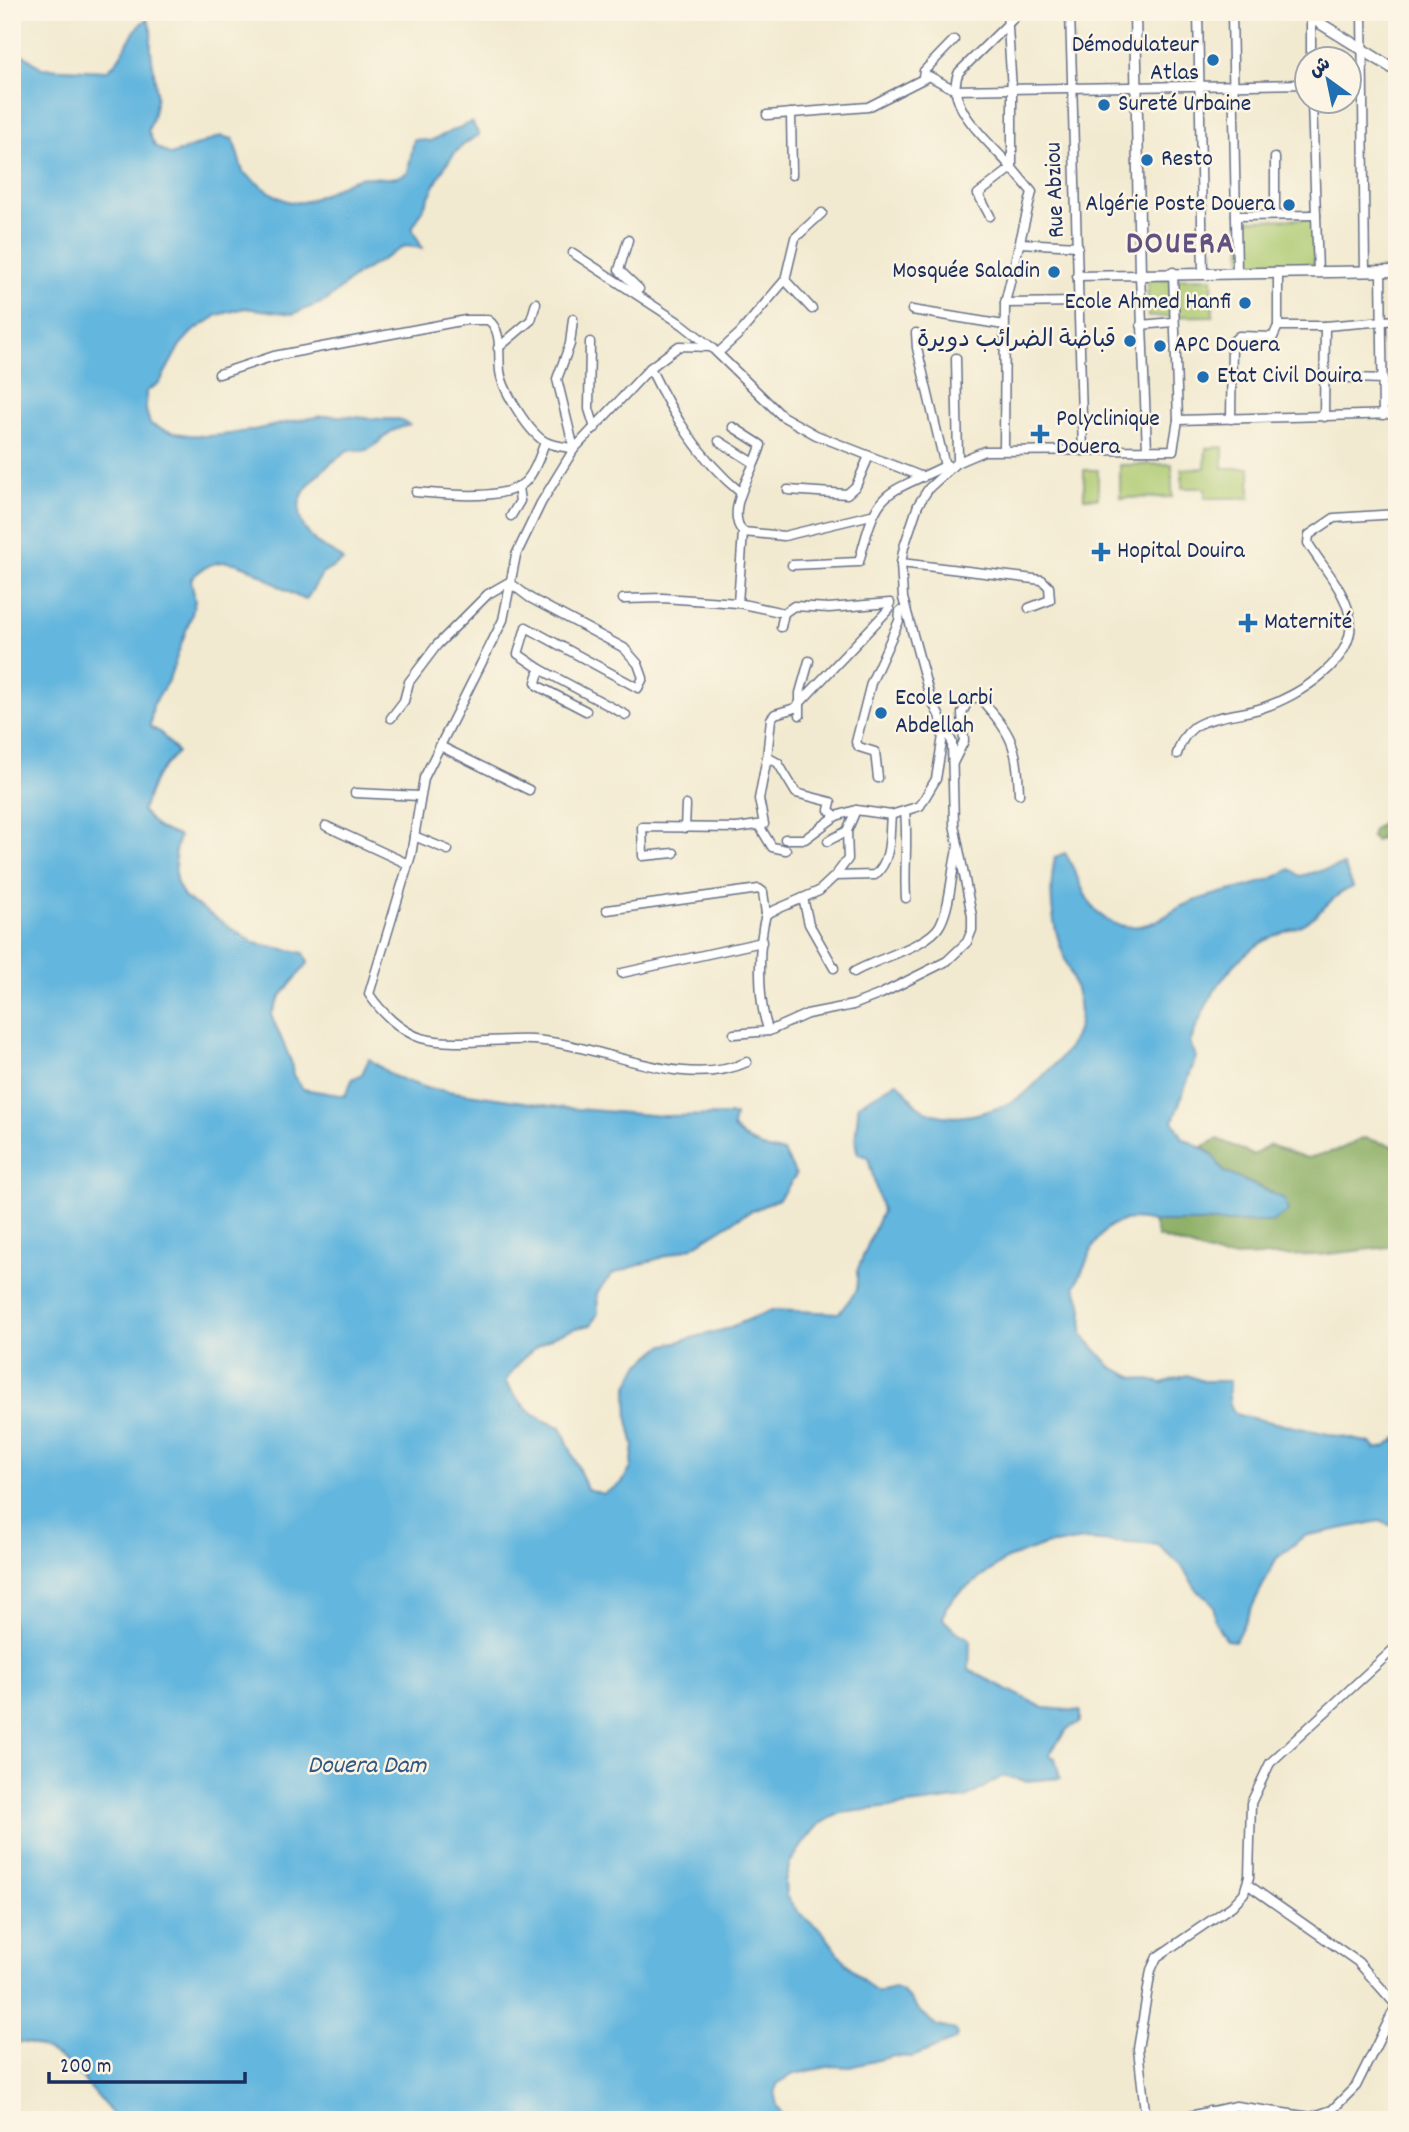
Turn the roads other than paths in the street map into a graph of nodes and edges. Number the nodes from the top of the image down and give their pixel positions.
1 (1007, 12) edge
2 (1020, 12) edge
3 (1070, 12) edge
4 (1135, 12) edge
5 (1198, 12) edge
6 (1232, 12) edge
7 (1362, 12) edge
8 (1308, 14) edge
9 (1009, 25) junction
10 (954, 40) dead end
11 (1310, 46) edge
12 (1358, 46) edge
13 (1363, 46) edge
14 (1364, 50) edge
15 (1397, 71) edge
16 (923, 77) junction
17 (1233, 85) junction
18 (1294, 85) edge
19 (1200, 86) junction
20 (1137, 89) junction
21 (955, 90) junction
22 (1012, 90) junction
23 (1073, 90) junction
24 (791, 113) junction
25 (767, 115) dead end
26 (1312, 116) edge
27 (1363, 116) edge
28 (1275, 158) dead end
29 (1012, 167) junction
30 (792, 175) dead end
31 (822, 213) dead end
32 (1275, 215) junction
33 (1316, 215) junction
34 (990, 216) dead end
35 (1236, 216) junction
36 (628, 240) dead end
37 (1020, 243) junction
38 (1078, 246) junction
39 (573, 253) dead end
40 (1237, 271) junction
41 (1381, 271) junction
42 (1397, 271) edge
43 (1173, 272) junction
44 (1278, 272) junction
45 (1318, 272) junction
46 (1365, 272) junction
47 (1203, 274) junction
48 (1140, 275) junction
49 (1077, 276) junction
50 (785, 280) junction
51 (1079, 302) junction
52 (536, 303) dead end
53 (1005, 303) junction
54 (659, 308) junction
55 (812, 309) dead end
56 (912, 310) dead end
57 (573, 319) dead end
58 (1397, 320) edge
59 (1382, 321) junction
60 (1173, 323) junction
61 (1004, 325) junction
62 (1141, 325) junction
63 (1278, 326) junction
64 (1325, 326) junction
65 (916, 333) dead end
66 (590, 342) dead end
67 (498, 348) junction
68 (715, 350) junction
69 (956, 358) dead end
70 (650, 368) junction
71 (219, 374) dead end
72 (1325, 377) junction
73 (1383, 379) junction
74 (1397, 414) edge
75 (1383, 415) junction
76 (1324, 417) junction
77 (1231, 419) junction
78 (1178, 420) junction
79 (733, 427) dead end
80 (594, 428) junction
81 (719, 441) dead end
82 (545, 442) junction
83 (574, 449) junction
84 (1004, 450) junction
85 (1147, 450) junction
86 (1083, 451) junction
87 (869, 456) junction
88 (962, 458) junction
89 (754, 463) junction
90 (945, 466) junction
91 (923, 477) junction
92 (518, 487) junction
93 (788, 490) dead end
94 (416, 492) dead end
95 (740, 492) junction
96 (1397, 513) edge
97 (871, 515) junction
98 (511, 516) dead end
99 (743, 532) junction
100 (901, 563) junction
101 (792, 565) dead end
102 (509, 582) junction
103 (623, 599) dead end
104 (738, 603) junction
105 (899, 608) junction
106 (1029, 608) dead end
107 (809, 661) dead end
108 (540, 669) junction
109 (800, 703) junction
110 (586, 711) dead end
111 (626, 715) dead end
112 (800, 715) dead end
113 (391, 718) dead end
114 (945, 724) junction
115 (440, 746) junction
116 (1177, 754) dead end
117 (767, 757) junction
118 (951, 769) junction
119 (878, 778) dead end
120 (529, 790) dead end
121 (355, 793) dead end
122 (1019, 794) dead end
123 (420, 796) junction
124 (686, 805) dead end
125 (856, 810) junction
126 (905, 811) junction
127 (891, 815) junction
128 (836, 816) junction
129 (326, 826) dead end
130 (760, 827) junction
131 (685, 828) junction
132 (848, 831) junction
133 (414, 836) junction
134 (785, 839) dead end
135 (828, 841) dead end
136 (958, 847) junction
137 (448, 850) dead end
138 (786, 850) dead end
139 (674, 853) dead end
140 (408, 864) junction
141 (835, 876) junction
142 (803, 898) junction
143 (906, 898) dead end
144 (607, 910) dead end
145 (765, 914) junction
146 (762, 942) junction
147 (834, 968) dead end
148 (854, 972) dead end
149 (622, 973) dead end
150 (769, 1031) junction
151 (734, 1034) dead end
152 (747, 1062) dead end
153 (1397, 1646) edge
154 (1247, 1884) junction
155 (1396, 2006) edge
156 (1209, 2111) junction
157 (1146, 2120) edge
158 (1171, 2120) edge
159 (1224, 2120) edge

1 - 9 street
2 - 9 street
3 - 23 street, Rue Abziou
4 - 20 main road
5 - 19 street
6 - 17 street
7 - 13 street
8 - 11 street
8 - 12 main road
9 - 21 street
9 - 22 street
10 - 16 street
14 - 15 main road
16 - 21 street
16 - 24 street
17 - 18 street
17 - 19 street
17 - 35 street
19 - 20 street
19 - 47 street
20 - 23 street
20 - 48 main road
21 - 22 street
21 - 29 street
22 - 23 street
22 - 29 street
23 - 38 street, Rue Abziou
24 - 25 street
24 - 30 street
26 - 33 street
27 - 46 street
28 - 32 street
29 - 34 street
29 - 37 street
31 - 50 street
32 - 33 street
32 - 35 street
33 - 45 street
35 - 40 street
36 - 54 street
37 - 38 street
37 - 53 street
38 - 49 street, Rue Abziou
39 - 54 street
40 - 44 main road
40 - 47 main road
41 - 42 main road
41 - 46 main road
41 - 59 street
43 - 47 main road
43 - 48 main road
43 - 60 street
44 - 45 main road
44 - 63 street
45 - 46 main road
48 - 49 street
48 - 62 street
49 - 51 street, Rue Abziou
50 - 55 street
50 - 68 street
51 - 53 street
51 - 86 street, Rue Abziou
52 - 67 street
53 - 61 street
54 - 68 street
56 - 61 street
57 - 83 street
58 - 59 street
59 - 64 street
59 - 73 street
60 - 62 street
60 - 78 street
61 - 84 street
62 - 85 street
63 - 64 street
63 - 77 street
64 - 72 street
65 - 90 street
66 - 80 street
67 - 71 street
67 - 82 street
68 - 70 street
68 - 87 street
69 - 88 street
70 - 80 street
70 - 95 street
72 - 73 street
72 - 76 street
73 - 75 street
74 - 75 street
75 - 76 street
76 - 77 street
77 - 78 street
78 - 85 street
79 - 89 street
80 - 83 street
81 - 89 street
82 - 83 street
82 - 92 street
83 - 102 street
84 - 86 street
84 - 88 street
85 - 86 street
87 - 91 street
87 - 93 street
88 - 90 street
88 - 100 street
89 - 95 street
90 - 91 street
91 - 97 street
92 - 94 street
92 - 98 street
95 - 99 street
96 - 116 street
97 - 99 street
97 - 101 street
99 - 104 street
100 - 105 street
100 - 106 street
102 - 108 street
102 - 113 street
102 - 115 street
103 - 104 street
104 - 105 street
105 - 109 street
105 - 114 street
105 - 119 street
107 - 109 street
108 - 110 street
108 - 111 street
109 - 112 street
109 - 117 street
114 - 118 street
114 - 126 street
115 - 120 street
115 - 123 street
117 - 128 street
117 - 130 street
118 - 122 street
118 - 136 street
121 - 123 street
123 - 133 street
124 - 131 street
125 - 127 street
125 - 128 street
125 - 132 street
126 - 127 street
126 - 143 street
127 - 141 street
128 - 134 street
129 - 140 street
130 - 131 street
130 - 138 street
131 - 139 street
132 - 135 street
132 - 141 street
133 - 137 street
133 - 140 street
136 - 148 street
136 - 150 street
140 - 152 street
141 - 142 street
142 - 145 street
142 - 147 street
144 - 145 street
145 - 146 street
146 - 149 street
146 - 150 street
150 - 151 street
153 - 154 street
154 - 155 street
154 - 157 street
155 - 156 street
156 - 158 street
156 - 159 street

